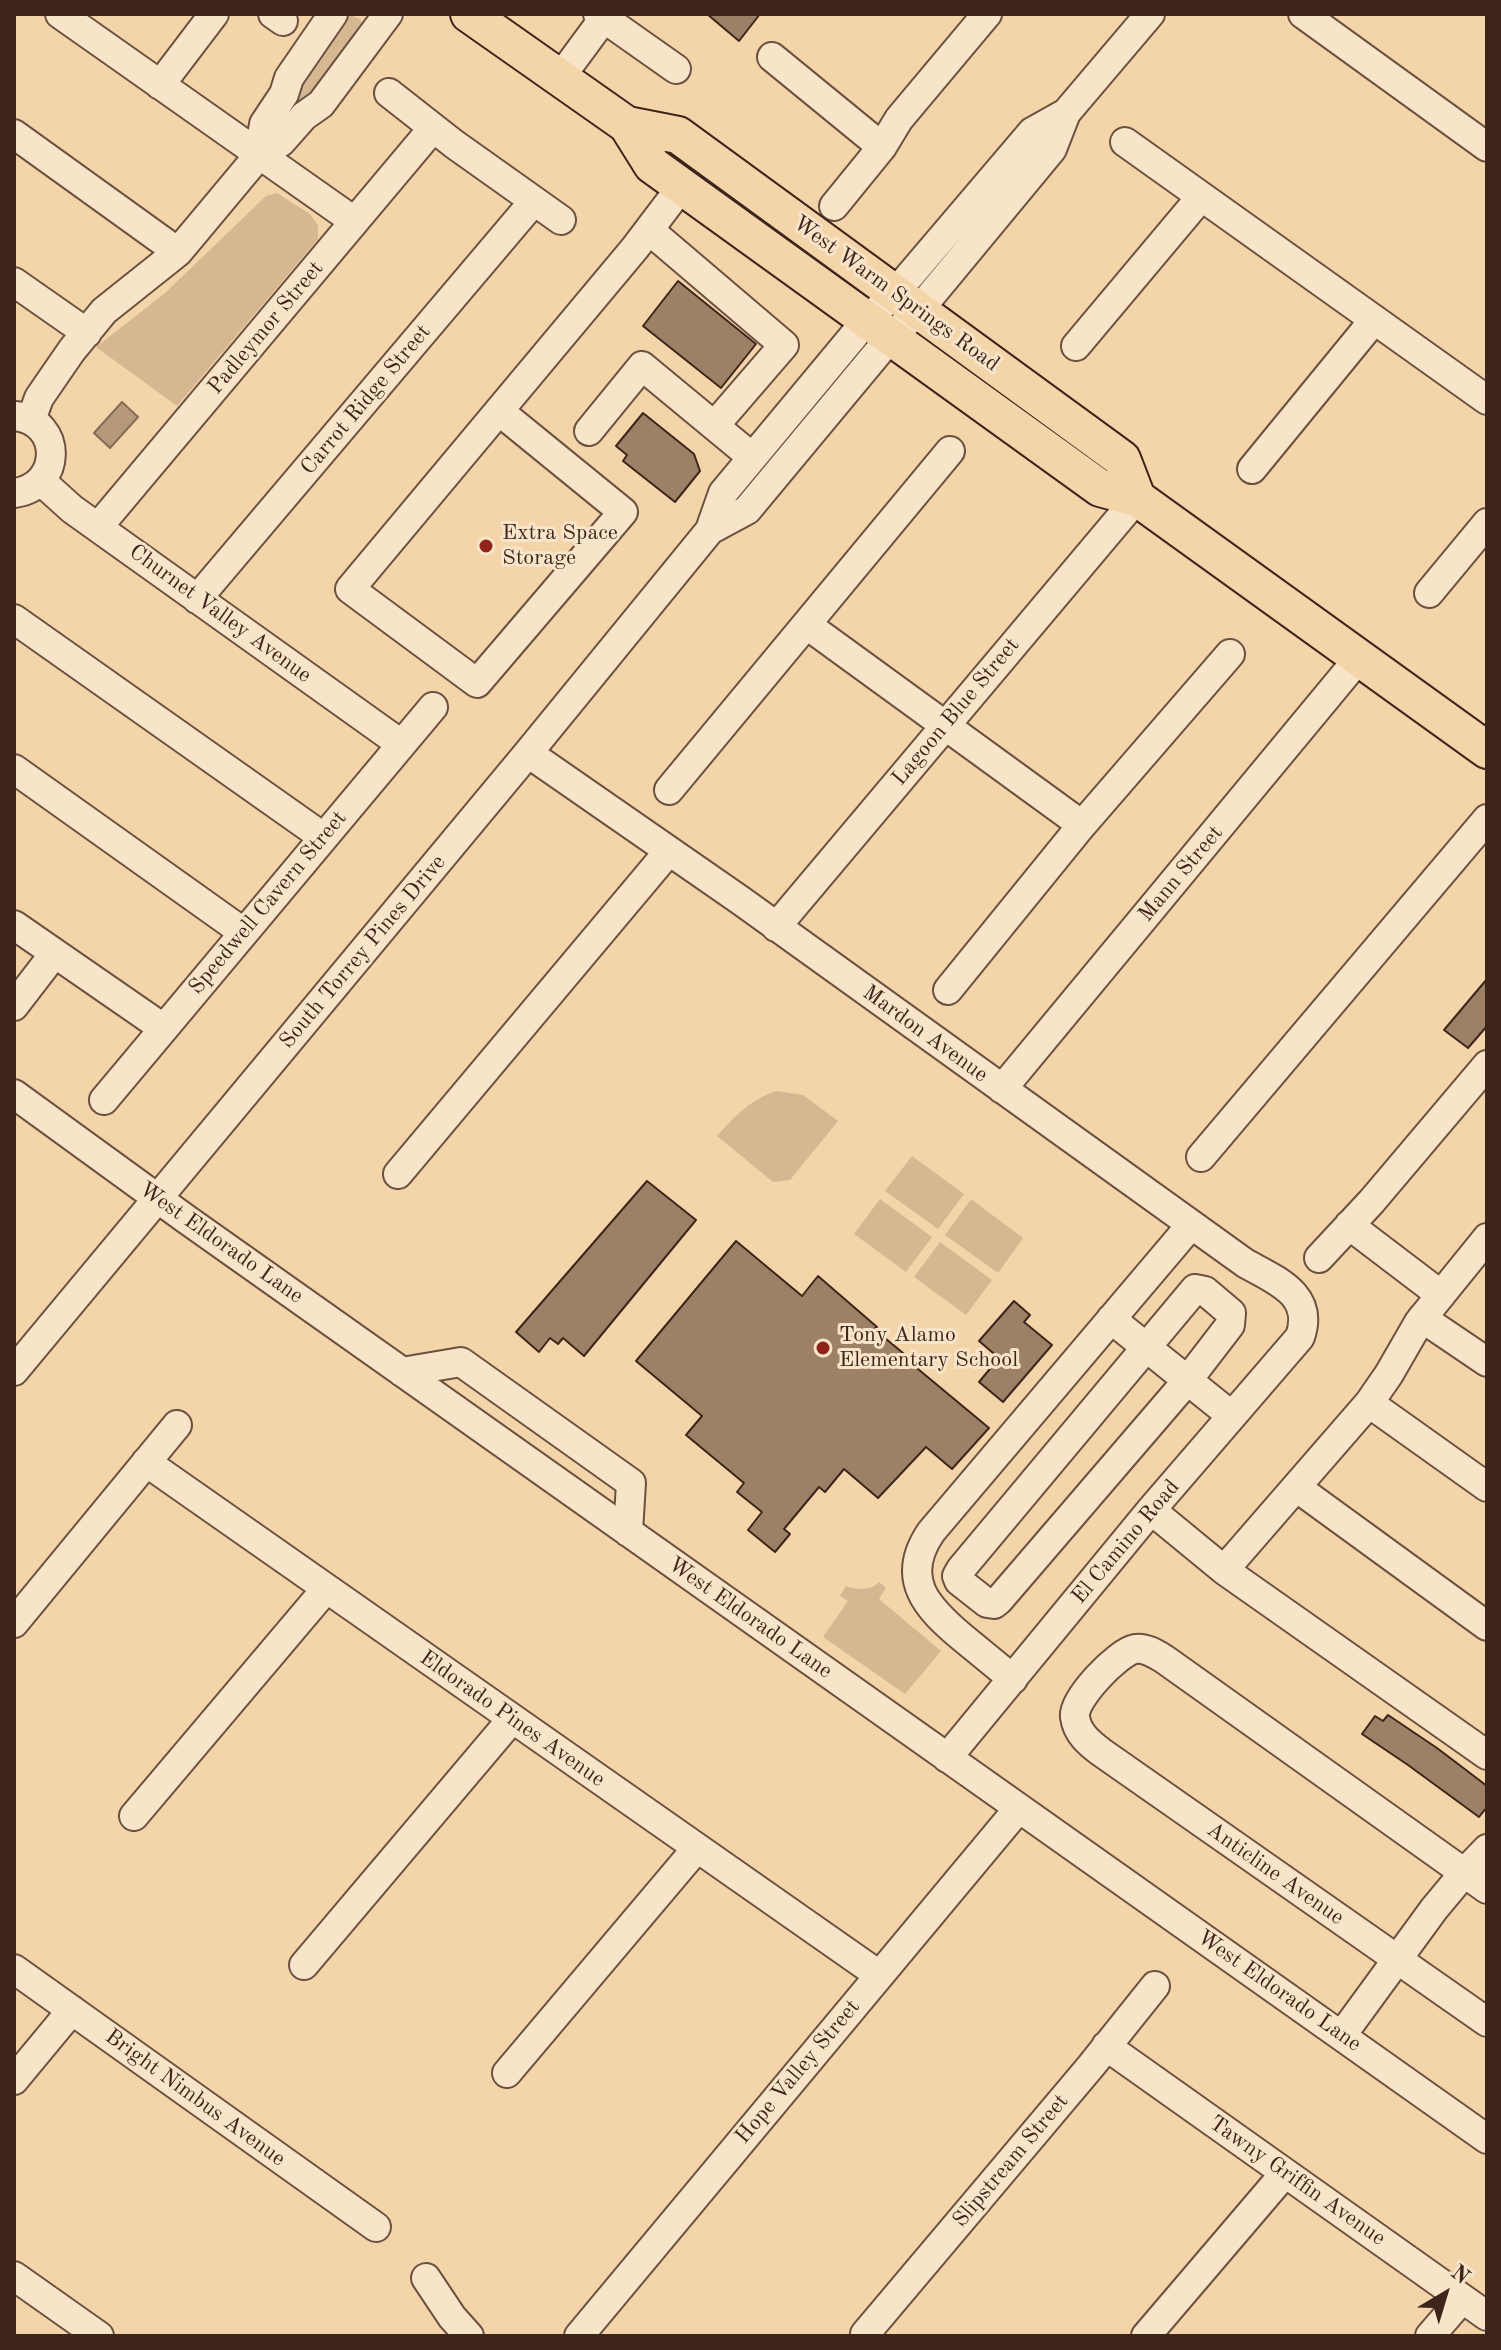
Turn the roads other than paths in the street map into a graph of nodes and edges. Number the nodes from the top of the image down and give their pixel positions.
1 (60, 14) edge
2 (214, 14) edge
3 (333, 14) edge
4 (388, 14) edge
5 (987, 14) edge
6 (1150, 14) edge
7 (1303, 14) edge
8 (603, 15) edge
9 (480, 17) edge
10 (772, 57) dead end
11 (676, 69) dead end
12 (559, 79) junction
13 (160, 85) junction
14 (389, 93) dead end
15 (627, 125) junction
16 (433, 128) junction
17 (14, 134) edge
18 (1125, 142) dead end
19 (882, 147) junction
20 (1487, 147) edge
21 (259, 155) junction
22 (682, 186) junction
23 (1201, 197) junction
24 (534, 201) junction
25 (834, 206) dead end
26 (561, 220) dead end
27 (354, 221) junction
28 (649, 230) junction
29 (178, 252) junction
30 (14, 282) edge
31 (906, 302) junction
32 (1374, 320) junction
33 (878, 329) junction
34 (87, 333) junction
35 (1076, 346) dead end
36 (1487, 400) edge
37 (499, 411) junction
38 (22, 418) edge
39 (715, 425) junction
40 (589, 431) dead end
41 (950, 451) dead end
42 (752, 457) junction
43 (1252, 469) dead end
44 (41, 481) junction
45 (14, 493) edge
46 (1137, 498) junction
47 (1487, 523) edge
48 (98, 527) junction
49 (710, 530) junction
50 (1429, 593) dead end
51 (197, 599) junction
52 (14, 619) edge
53 (807, 625) junction
54 (1230, 654) dead end
55 (1359, 658) junction
56 (433, 707) dead end
57 (946, 725) junction
58 (401, 744) junction
59 (1487, 750) edge
60 (528, 753) junction
61 (14, 769) edge
62 (669, 790) dead end
63 (1487, 819) edge
64 (1082, 825) junction
65 (323, 837) junction
66 (669, 851) junction
67 (14, 925) edge
68 (776, 927) junction
69 (243, 932) junction
70 (54, 954) junction
71 (948, 990) dead end
72 (14, 1006) edge
73 (163, 1028) junction
74 (1487, 1065) edge
75 (1002, 1089) junction
76 (14, 1094) edge
77 (104, 1100) dead end
78 (1201, 1157) dead end
79 (398, 1174) dead end
80 (158, 1199) junction
81 (1191, 1225) junction
82 (1349, 1225) junction
83 (1487, 1238) edge
84 (1319, 1258) dead end
85 (1441, 1295) junction
86 (1422, 1318) junction
87 (1111, 1319) junction
88 (1304, 1327) joint
89 (1145, 1347) junction
90 (1487, 1362) edge
91 (14, 1371) edge
92 (402, 1372) junction
93 (1187, 1381) junction
94 (1369, 1403) junction
95 (1232, 1416) junction
96 (177, 1425) dead end
97 (146, 1462) junction
98 (1296, 1487) junction
99 (1487, 1487) edge
100 (1151, 1510) junction
101 (628, 1532) junction
102 (1224, 1570) junction
103 (326, 1589) junction
104 (971, 1592) junction
105 (18, 1611) edge
106 (946, 1624) junction
107 (1487, 1626) edge
108 (1013, 1679) junction
109 (512, 1719) junction
110 (1487, 1755) edge
111 (947, 1758) junction
112 (1019, 1808) junction
113 (134, 1816) dead end
114 (697, 1848) junction
115 (1487, 1849) edge
116 (1476, 1881) edge
117 (1397, 1960) junction
118 (304, 1965) dead end
119 (14, 1969) edge
120 (879, 1975) junction
121 (1155, 1986) dead end
122 (72, 2010) junction
123 (1487, 2022) edge
124 (1342, 2035) junction
125 (1106, 2046) junction
126 (507, 2073) dead end
127 (14, 2080) edge
128 (1487, 2139) edge
129 (1285, 2173) junction
130 (376, 2227) dead end
131 (14, 2276) edge
132 (426, 2278) dead end
133 (1462, 2299) junction
134 (1487, 2316) edge
135 (865, 2334) edge
136 (99, 2336) edge
137 (469, 2336) edge
138 (579, 2336) edge
139 (1146, 2336) edge
140 (1430, 2336) edge

1 - 13 street
2 - 13 street
3 - 21 street
4 - 21 street
5 - 19 street
6 - 31 street, South Torrey Pines Drive
7 - 20 street
8 - 11 street
8 - 12 street
9 - 12 main road, West Warm Springs Road
10 - 19 street
12 - 15 main road, West Warm Springs Road
13 - 21 street
14 - 16 street
15 - 22 main road, West Warm Springs Road
15 - 31 main road, West Warm Springs Road
16 - 24 street
16 - 27 street, Padleymor Street
17 - 29 street
18 - 23 street
19 - 25 street
21 - 27 street
21 - 29 street
22 - 28 street
22 - 33 main road, West Warm Springs Road
23 - 32 street
23 - 35 street
24 - 26 street
24 - 51 street, Carrot Ridge Street
27 - 48 street, Padleymor Street
28 - 37 street
28 - 39 street
29 - 34 street
30 - 34 street
31 - 33 street, South Torrey Pines Drive
31 - 46 main road, West Warm Springs Road
32 - 36 street
32 - 43 street
33 - 42 street, South Torrey Pines Drive
33 - 46 main road, West Warm Springs Road
33 - 49 street, South Torrey Pines Drive
34 - 38 street
37 - 37 street
38 - 44 street
39 - 40 street
39 - 42 street
41 - 53 street
42 - 49 street, South Torrey Pines Drive
44 - 45 street
44 - 48 street, Churnet Valley Avenue
46 - 55 main road, West Warm Springs Road
46 - 57 street, Lagoon Blue Street
47 - 50 street
48 - 51 street, Churnet Valley Avenue
49 - 60 street, South Torrey Pines Drive
51 - 58 street, Churnet Valley Avenue
52 - 65 street
53 - 57 street
53 - 62 street
54 - 64 street
55 - 59 main road, West Warm Springs Road
55 - 75 street, Mann Street
56 - 58 street, Speedwell Cavern Street
57 - 64 street
57 - 68 street, Lagoon Blue Street
58 - 65 street, Speedwell Cavern Street
60 - 66 street, Mardon Avenue
60 - 80 street, South Torrey Pines Drive
61 - 69 street
63 - 78 street
64 - 71 street
65 - 69 street, Speedwell Cavern Street
66 - 68 street, Mardon Avenue
66 - 79 street
67 - 70 street
68 - 75 street, Mardon Avenue
69 - 73 street, Speedwell Cavern Street
70 - 72 street
70 - 73 street
73 - 77 street, Speedwell Cavern Street
74 - 82 street
75 - 81 street, Mardon Avenue
76 - 80 street, West Eldorado Lane
80 - 91 street, South Torrey Pines Drive
80 - 92 street, West Eldorado Lane
81 - 87 street
81 - 88 street, Mardon Avenue
82 - 84 street
82 - 85 street
83 - 85 street
85 - 86 street
86 - 90 street
86 - 94 street
87 - 89 street
87 - 106 street
88 - 95 street, El Camino Road
89 - 93 street
89 - 93 street
89 - 104 street
92 - 101 street, West Eldorado Lane
92 - 101 street
93 - 95 street
93 - 104 street
94 - 98 street
94 - 99 street
95 - 100 street, El Camino Road
96 - 97 street
97 - 103 street, Eldorado Pines Avenue
97 - 105 street
98 - 102 street
98 - 107 street
100 - 102 street
100 - 108 street, El Camino Road
101 - 111 street, West Eldorado Lane
102 - 110 street
103 - 109 street, Eldorado Pines Avenue
103 - 113 street
104 - 106 street
106 - 108 street
108 - 111 street, El Camino Road
109 - 114 street, Eldorado Pines Avenue
109 - 118 street
111 - 112 street, West Eldorado Lane
112 - 120 street, Hope Valley Street
112 - 124 street, West Eldorado Lane
114 - 120 street, Eldorado Pines Avenue
114 - 126 street
115 - 116 street
116 - 117 street
116 - 117 street, Anticline Avenue
117 - 123 street, Anticline Avenue
117 - 124 street
119 - 122 street, Bright Nimbus Avenue
120 - 138 street, Hope Valley Street
121 - 125 street, Slipstream Street
122 - 127 street
122 - 130 street, Bright Nimbus Avenue
124 - 128 street, West Eldorado Lane
125 - 129 street, Tawny Griffin Avenue
125 - 135 street, Slipstream Street
129 - 133 street, Tawny Griffin Avenue
129 - 139 street
131 - 136 street
132 - 137 street
133 - 134 street, Tawny Griffin Avenue
133 - 140 street

